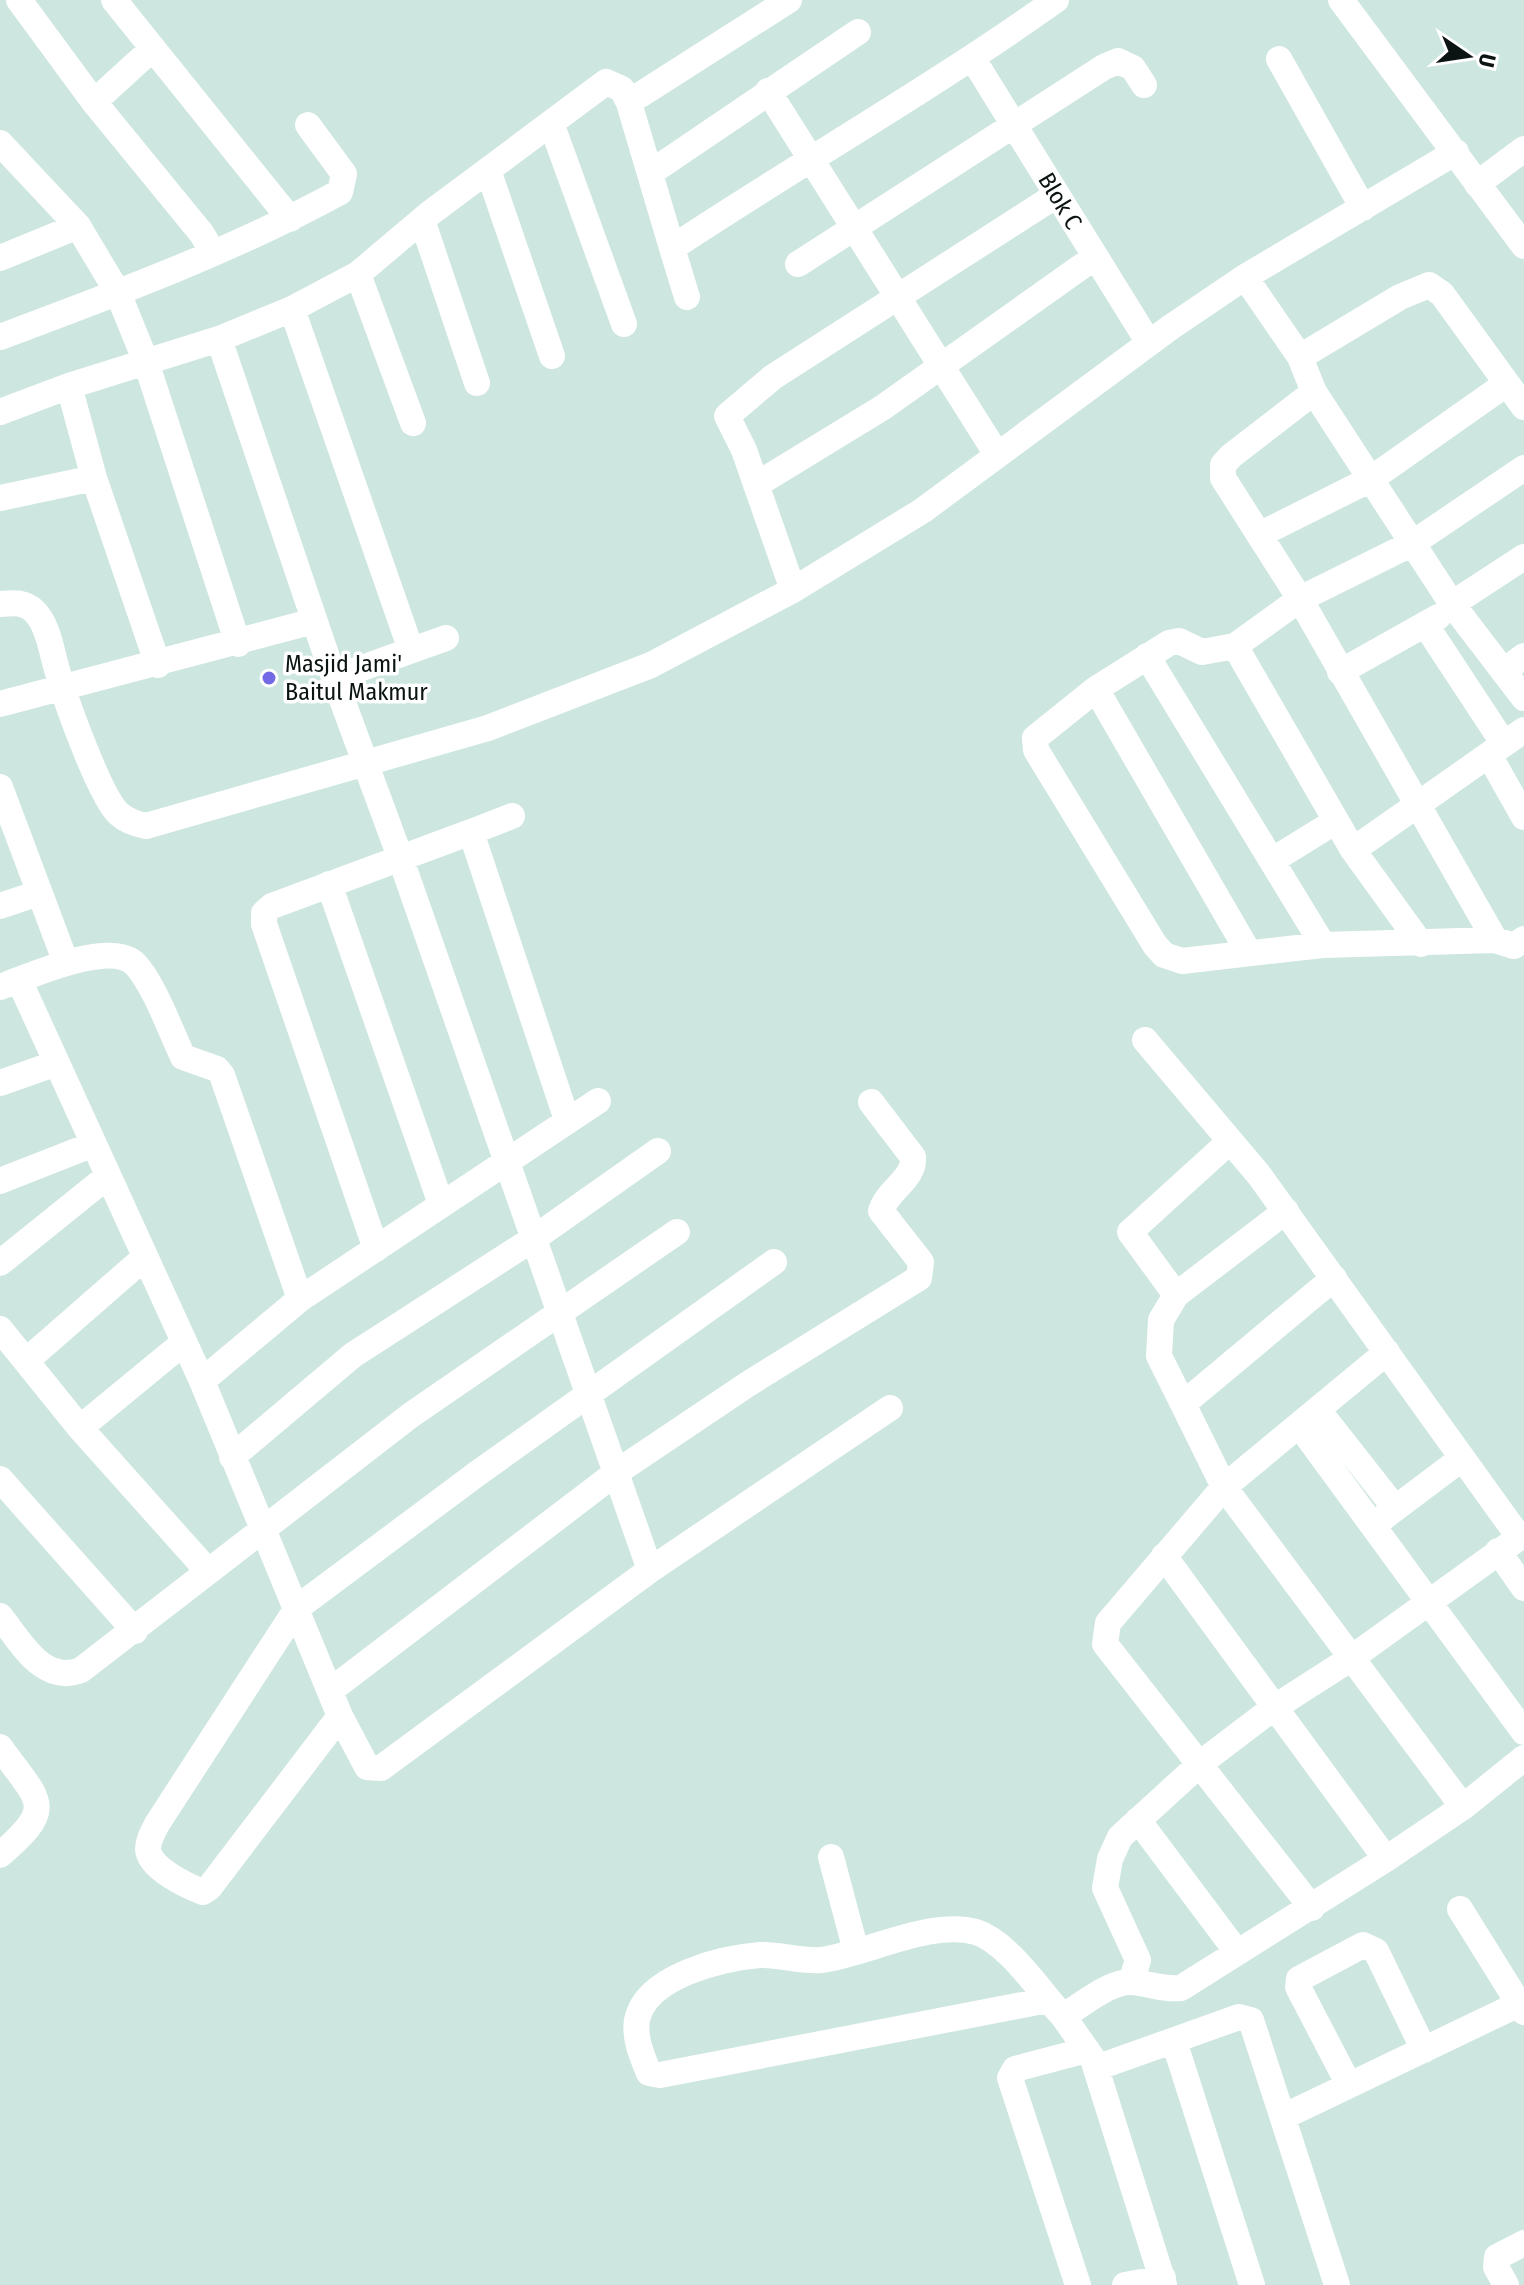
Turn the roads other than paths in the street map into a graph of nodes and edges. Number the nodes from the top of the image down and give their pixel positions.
1 (19, 0) edge
2 (114, 0) edge
3 (789, 0) edge
4 (1056, 0) edge
5 (1341, 0) edge
6 (751, 10) edge
7 (858, 32) dead end
8 (151, 50) junction
9 (973, 59) junction
10 (1279, 59) dead end
11 (1144, 85) dead end
12 (768, 91) junction
13 (640, 95) dead end
14 (94, 102) junction
15 (551, 123) junction
16 (308, 125) dead end
17 (1015, 127) junction
18 (0, 143) edge
19 (1524, 149) edge
20 (1456, 152) junction
21 (810, 157) junction
22 (488, 170) junction
23 (26, 171) junction
24 (650, 173) junction
25 (0, 180) edge
26 (1477, 184) junction
27 (1055, 196) junction
28 (1363, 208) junction
29 (290, 219) junction
30 (422, 220) junction
31 (78, 226) junction
32 (854, 228) junction
33 (1524, 246) edge
34 (672, 248) junction
35 (213, 253) junction
36 (1095, 257) junction
37 (0, 258) edge
38 (798, 264) dead end
39 (358, 274) junction
40 (1245, 277) junction
41 (118, 293) junction
42 (687, 297) dead end
43 (899, 297) junction
44 (292, 309) junction
45 (624, 324) dead end
46 (0, 337) edge
47 (219, 339) junction
48 (1149, 343) junction
49 (552, 356) dead end
50 (1300, 357) junction
51 (146, 362) junction
52 (941, 366) junction
53 (477, 383) dead end
54 (1506, 384) junction
55 (69, 386) junction
56 (1314, 392) junction
57 (1524, 407) edge
58 (0, 412) edge
59 (413, 423) dead end
60 (996, 453) junction
61 (1524, 468) edge
62 (94, 478) junction
63 (1371, 479) junction
64 (756, 485) junction
65 (0, 498) edge
66 (1259, 535) junction
67 (1413, 543) junction
68 (1524, 557) edge
69 (793, 590) junction
70 (1300, 599) junction
71 (0, 604) edge
72 (1454, 605) junction
73 (314, 621) junction
74 (1425, 624) junction
75 (446, 638) dead end
76 (238, 644) junction
77 (1235, 646) junction
78 (411, 650) junction
79 (1147, 656) junction
80 (1514, 663) edge
81 (158, 665) junction
82 (1340, 672) junction
83 (334, 678) junction
84 (62, 689) junction
85 (1096, 689) junction
86 (1524, 698) edge
87 (0, 704) edge
88 (1505, 743) edge
89 (365, 763) junction
90 (0, 787) edge
91 (1420, 803) junction
92 (512, 816) dead end
93 (1524, 817) edge
94 (1336, 821) junction
95 (6, 825) edge
96 (471, 832) junction
97 (1353, 850) junction
98 (400, 857) junction
99 (1273, 860) junction
100 (329, 884) junction
101 (39, 893) junction
102 (0, 906) edge
103 (1524, 939) edge
104 (1495, 940) junction
105 (1421, 944) junction
106 (1323, 945) junction
107 (1249, 953) junction
108 (66, 963) junction
109 (10, 984) edge
110 (1145, 1040) dead end
111 (57, 1063) junction
112 (0, 1083) edge
113 (598, 1101) dead end
114 (871, 1102) dead end
115 (567, 1120) junction
116 (1229, 1142) junction
117 (94, 1144) junction
118 (658, 1151) dead end
119 (507, 1163) junction
120 (108, 1176) junction
121 (0, 1181) edge
122 (441, 1204) junction
123 (1286, 1211) junction
124 (677, 1232) dead end
125 (533, 1239) junction
126 (376, 1249) junction
127 (144, 1258) junction
128 (774, 1262) dead end
129 (0, 1263) edge
130 (1334, 1278) junction
131 (1176, 1295) junction
132 (300, 1299) junction
133 (559, 1314) junction
134 (0, 1329) edge
135 (182, 1344) junction
136 (1387, 1352) junction
137 (26, 1361) junction
138 (202, 1381) junction
139 (586, 1396) junction
140 (1183, 1404) junction
141 (890, 1408) dead end
142 (1309, 1417) junction
143 (80, 1428) junction
144 (232, 1457) junction
145 (1461, 1459) junction
146 (617, 1472) junction
147 (0, 1479) edge
148 (1224, 1487) junction
149 (1395, 1508) junction
150 (1373, 1526) junction
151 (265, 1529) junction
152 (1514, 1541) edge
153 (1164, 1556) junction
154 (207, 1570) junction
155 (650, 1570) junction
156 (1524, 1588) edge
157 (1426, 1603) junction
158 (297, 1608) junction
159 (0, 1616) edge
160 (135, 1631) junction
161 (1350, 1659) junction
162 (331, 1690) junction
163 (1272, 1709) junction
164 (340, 1716) junction
165 (1524, 1732) edge
166 (0, 1747) edge
167 (1524, 1758) edge
168 (1201, 1763) junction
169 (1463, 1807) junction
170 (1138, 1820) junction
171 (0, 1855) edge
172 (831, 1857) dead end
173 (1386, 1859) junction
174 (1312, 1908) junction
175 (1460, 1909) dead end
176 (856, 1951) junction
177 (1237, 1952) junction
178 (1131, 1982) junction
179 (1068, 2007) junction
180 (1521, 2008) edge
181 (1174, 2041) junction
182 (1424, 2050) junction
183 (1092, 2059) junction
184 (1348, 2083) junction
185 (1285, 2116) junction
186 (1524, 2243) edge
187 (1163, 2281) edge
188 (1078, 2285) edge
189 (1125, 2285) edge
190 (1252, 2285) edge
191 (1337, 2285) edge
192 (1506, 2285) edge

1 - 14 street
2 - 8 street
3 - 6 street
4 - 9 street
5 - 20 street
6 - 13 street
7 - 12 street
8 - 14 street
8 - 29 street
9 - 17 street, Blok C
9 - 21 street
10 - 28 street
11 - 17 street
12 - 21 street
12 - 24 street
14 - 35 street
15 - 22 street
15 - 24 street
15 - 45 street
16 - 29 street
17 - 27 street, Blok C
17 - 32 street
18 - 23 street
19 - 26 street
20 - 26 street
20 - 28 street
21 - 32 street
21 - 34 street
22 - 30 street
22 - 49 street
23 - 25 street
23 - 31 street
24 - 34 street
26 - 33 street
27 - 36 street, Blok C
27 - 43 street
28 - 40 street
29 - 35 street
30 - 39 street
30 - 53 street
31 - 37 street
31 - 41 street
32 - 38 street
32 - 43 street
34 - 42 street
35 - 41 street
36 - 48 street, Blok C
36 - 52 street
39 - 44 street
39 - 59 street
40 - 48 street
40 - 50 street
41 - 46 street
41 - 51 street
43 - 52 street
43 - 64 street
44 - 47 street
44 - 78 street
47 - 51 street
47 - 73 street
48 - 60 street
50 - 54 street
50 - 56 street
51 - 55 street
51 - 76 street
52 - 60 street
52 - 64 street
54 - 57 street
54 - 63 street
55 - 58 street
55 - 62 street
56 - 63 street
56 - 66 street
60 - 69 street
61 - 67 street
62 - 65 street
62 - 81 street
63 - 66 street
63 - 67 street
64 - 69 street
66 - 70 street
67 - 70 street
67 - 72 street
68 - 72 street
69 - 89 street
70 - 77 street
70 - 82 street
71 - 84 street
72 - 74 street
72 - 80 street
73 - 76 street
73 - 83 street
74 - 82 street
74 - 88 street
75 - 78 street
76 - 81 street
77 - 79 street
77 - 94 street
78 - 83 street
79 - 85 street
79 - 99 street
80 - 86 street
81 - 84 street
82 - 91 street
83 - 89 street
84 - 87 street
84 - 89 street
85 - 107 street
85 - 107 street
88 - 91 street
88 - 93 street
89 - 98 street
90 - 95 street
91 - 97 street
91 - 104 street
92 - 96 street
94 - 97 street
94 - 99 street
95 - 101 street
96 - 98 street
96 - 115 street
97 - 105 street
98 - 100 street
98 - 119 street
99 - 106 street
100 - 122 street
100 - 126 street
101 - 102 street
101 - 108 street
103 - 104 street
104 - 105 street
105 - 106 street
106 - 107 street
108 - 109 street
108 - 132 street
109 - 111 street
110 - 116 street
111 - 112 street
111 - 117 street
113 - 115 street
114 - 146 street
115 - 119 street
116 - 123 street
116 - 131 street
117 - 120 street
117 - 121 street
118 - 125 street
119 - 122 street
119 - 125 street
120 - 127 street
120 - 129 street
122 - 126 street
123 - 130 street
123 - 131 street
124 - 133 street
125 - 133 street
125 - 144 street
126 - 132 street
127 - 135 street
127 - 137 street
128 - 139 street
130 - 136 street
130 - 140 street
131 - 140 street
132 - 138 street
133 - 139 street
133 - 151 street
134 - 137 street
135 - 138 street
135 - 143 street
136 - 142 street
136 - 145 street
137 - 143 street
138 - 144 street
139 - 146 street
139 - 158 street
140 - 148 street
141 - 155 street
142 - 148 street
142 - 149 street
142 - 150 street
143 - 154 street
144 - 151 street
145 - 149 street
145 - 152 street
146 - 155 street
146 - 162 street
147 - 160 street
148 - 153 street
148 - 161 street
149 - 150 street
150 - 157 street
151 - 154 street
151 - 158 street
152 - 156 street
152 - 157 street
153 - 163 street
153 - 168 street
154 - 160 street
155 - 164 street
157 - 161 street
157 - 165 street
158 - 162 street
158 - 164 street
159 - 160 street
161 - 163 street
161 - 169 street
162 - 164 street
163 - 168 street
163 - 173 street
166 - 171 street
167 - 169 street
168 - 170 street
168 - 174 street
169 - 173 street
170 - 177 street
170 - 178 street
172 - 176 street
173 - 174 street
174 - 177 street
175 - 180 street
176 - 179 street
176 - 179 street
177 - 178 street
178 - 179 street
179 - 183 street
180 - 182 street
181 - 183 street
181 - 185 street
181 - 190 street
182 - 184 street
182 - 184 street
183 - 187 street
183 - 188 street
184 - 185 street
185 - 191 street
186 - 192 street
187 - 189 street

